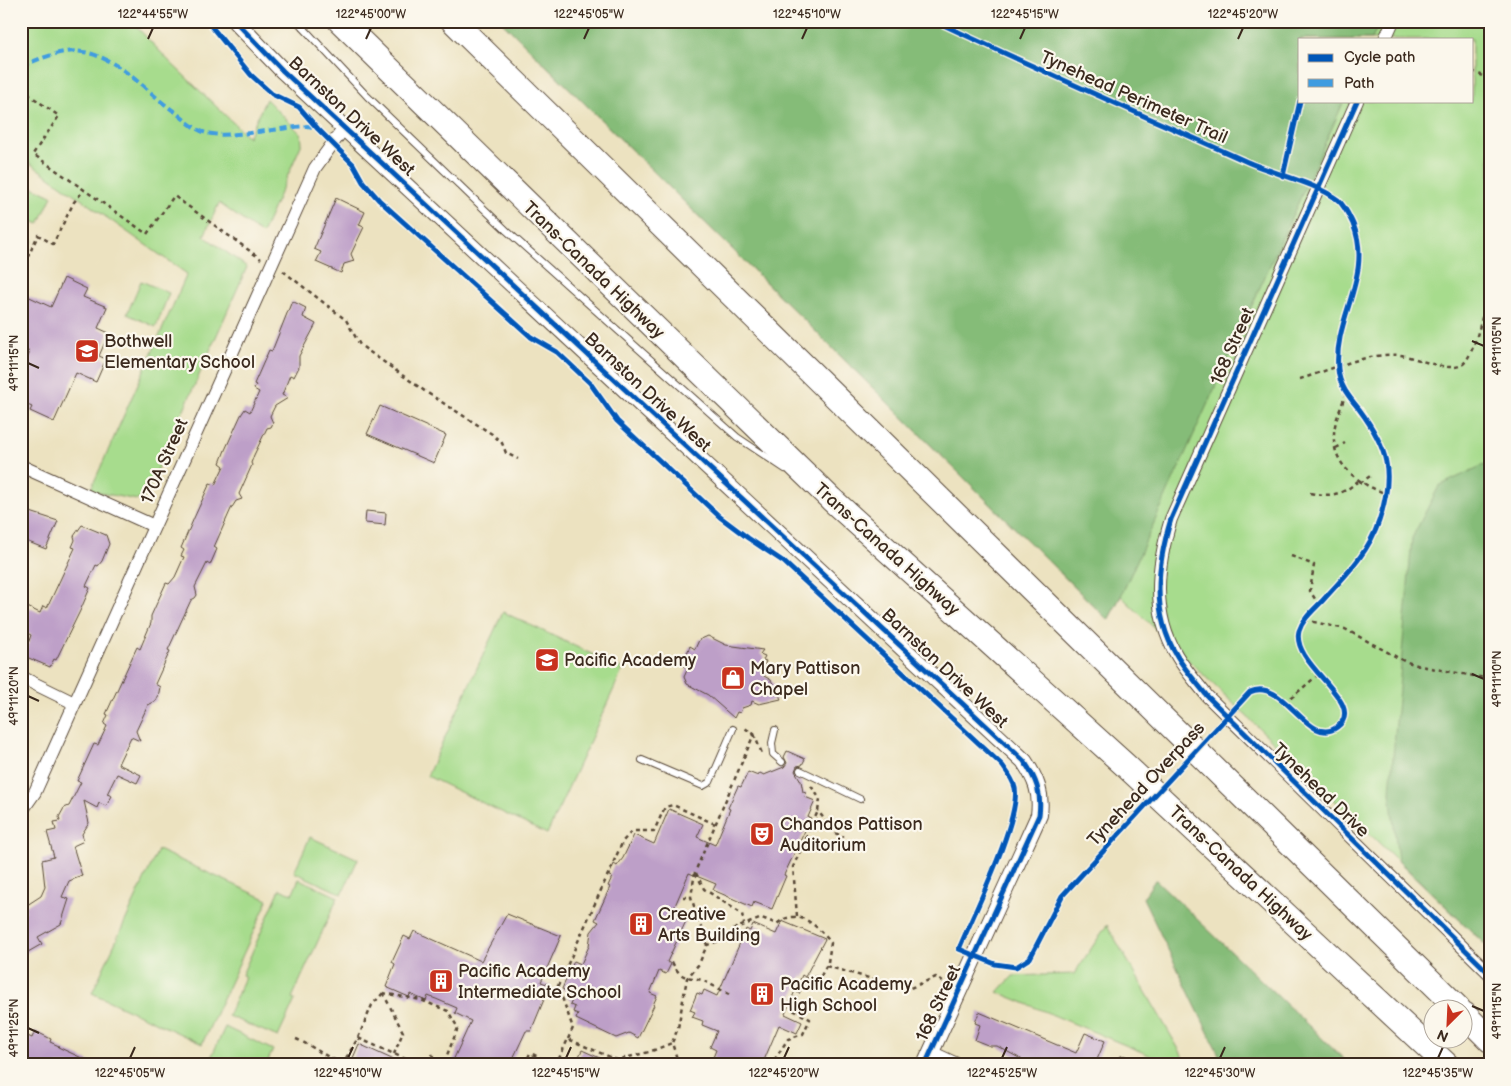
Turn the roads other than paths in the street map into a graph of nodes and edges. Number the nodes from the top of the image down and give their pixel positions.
1 (235, 21) edge
2 (297, 21) edge
3 (340, 21) edge
4 (453, 21) edge
5 (1393, 21) edge
6 (1385, 38) edge
7 (1357, 102) edge
8 (344, 128) junction
9 (21, 466) edge
10 (792, 473) dead end
11 (799, 478) dead end
12 (831, 499) junction
13 (154, 526) junction
14 (1159, 608) joint
15 (21, 677) edge
16 (74, 703) junction
17 (732, 729) dead end
18 (775, 730) dead end
19 (642, 760) dead end
20 (782, 762) dead end
21 (800, 770) dead end
22 (1039, 786) joint
23 (860, 799) dead end
24 (21, 812) edge
25 (1490, 974) edge
26 (1448, 998) edge
27 (1474, 1024) edge
28 (1490, 1040) edge
29 (928, 1059) edge
30 (959, 1065) edge
31 (1447, 1065) edge

1 - 8 street, Barnston Drive West
2 - 10 lane
3 - 12 highway, Trans-Canada Highway
4 - 26 highway
5 - 6 street
7 - 14 street, 168 Street
8 - 13 street, 170A Street
8 - 22 street, Barnston Drive West
9 - 13 street
11 - 12 lane
12 - 31 highway, Trans-Canada Highway
13 - 16 street, 170A Street
14 - 25 street, Tynehead Drive
15 - 16 street
16 - 24 street, 170A Street
17 - 19 lane
18 - 20 lane
21 - 23 lane
22 - 29 street, 168 Street
27 - 28 highway
29 - 30 street

